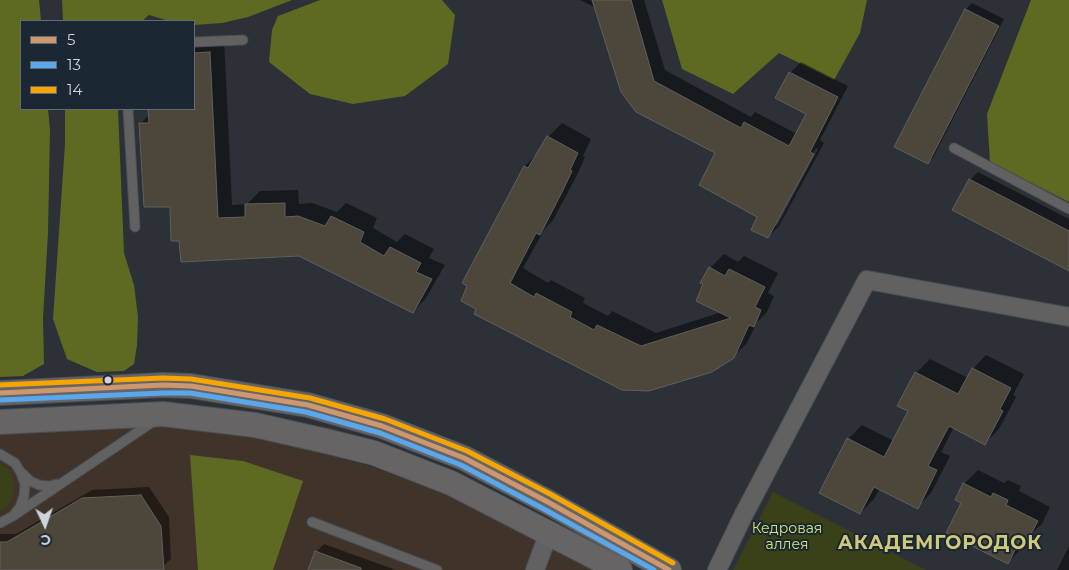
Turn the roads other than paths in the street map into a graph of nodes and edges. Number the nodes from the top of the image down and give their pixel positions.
1 (243, 40) dead end
2 (195, 42) edge
3 (128, 110) edge
4 (954, 148) dead end
5 (1069, 209) edge
6 (134, 227) dead end
7 (1069, 317) edge
8 (163, 386) junction
9 (0, 394) edge
10 (163, 414) junction
11 (0, 422) edge
12 (0, 454) edge
13 (22, 473) junction
14 (60, 484) junction
15 (13, 516) junction
16 (312, 522) dead end
17 (0, 523) edge
18 (549, 532) junction
19 (437, 570) edge
20 (535, 570) edge
21 (620, 570) edge
22 (669, 570) edge
23 (716, 570) edge

1 - 2 lane
3 - 6 lane
4 - 5 lane
7 - 23 street
8 - 9 main road
8 - 10 main road
8 - 22 main road
10 - 11 main road
10 - 14 lane
10 - 18 main road
12 - 13 lane
13 - 14 lane
13 - 15 lane
14 - 15 lane
15 - 17 lane
16 - 19 lane
18 - 20 street
18 - 21 main road

